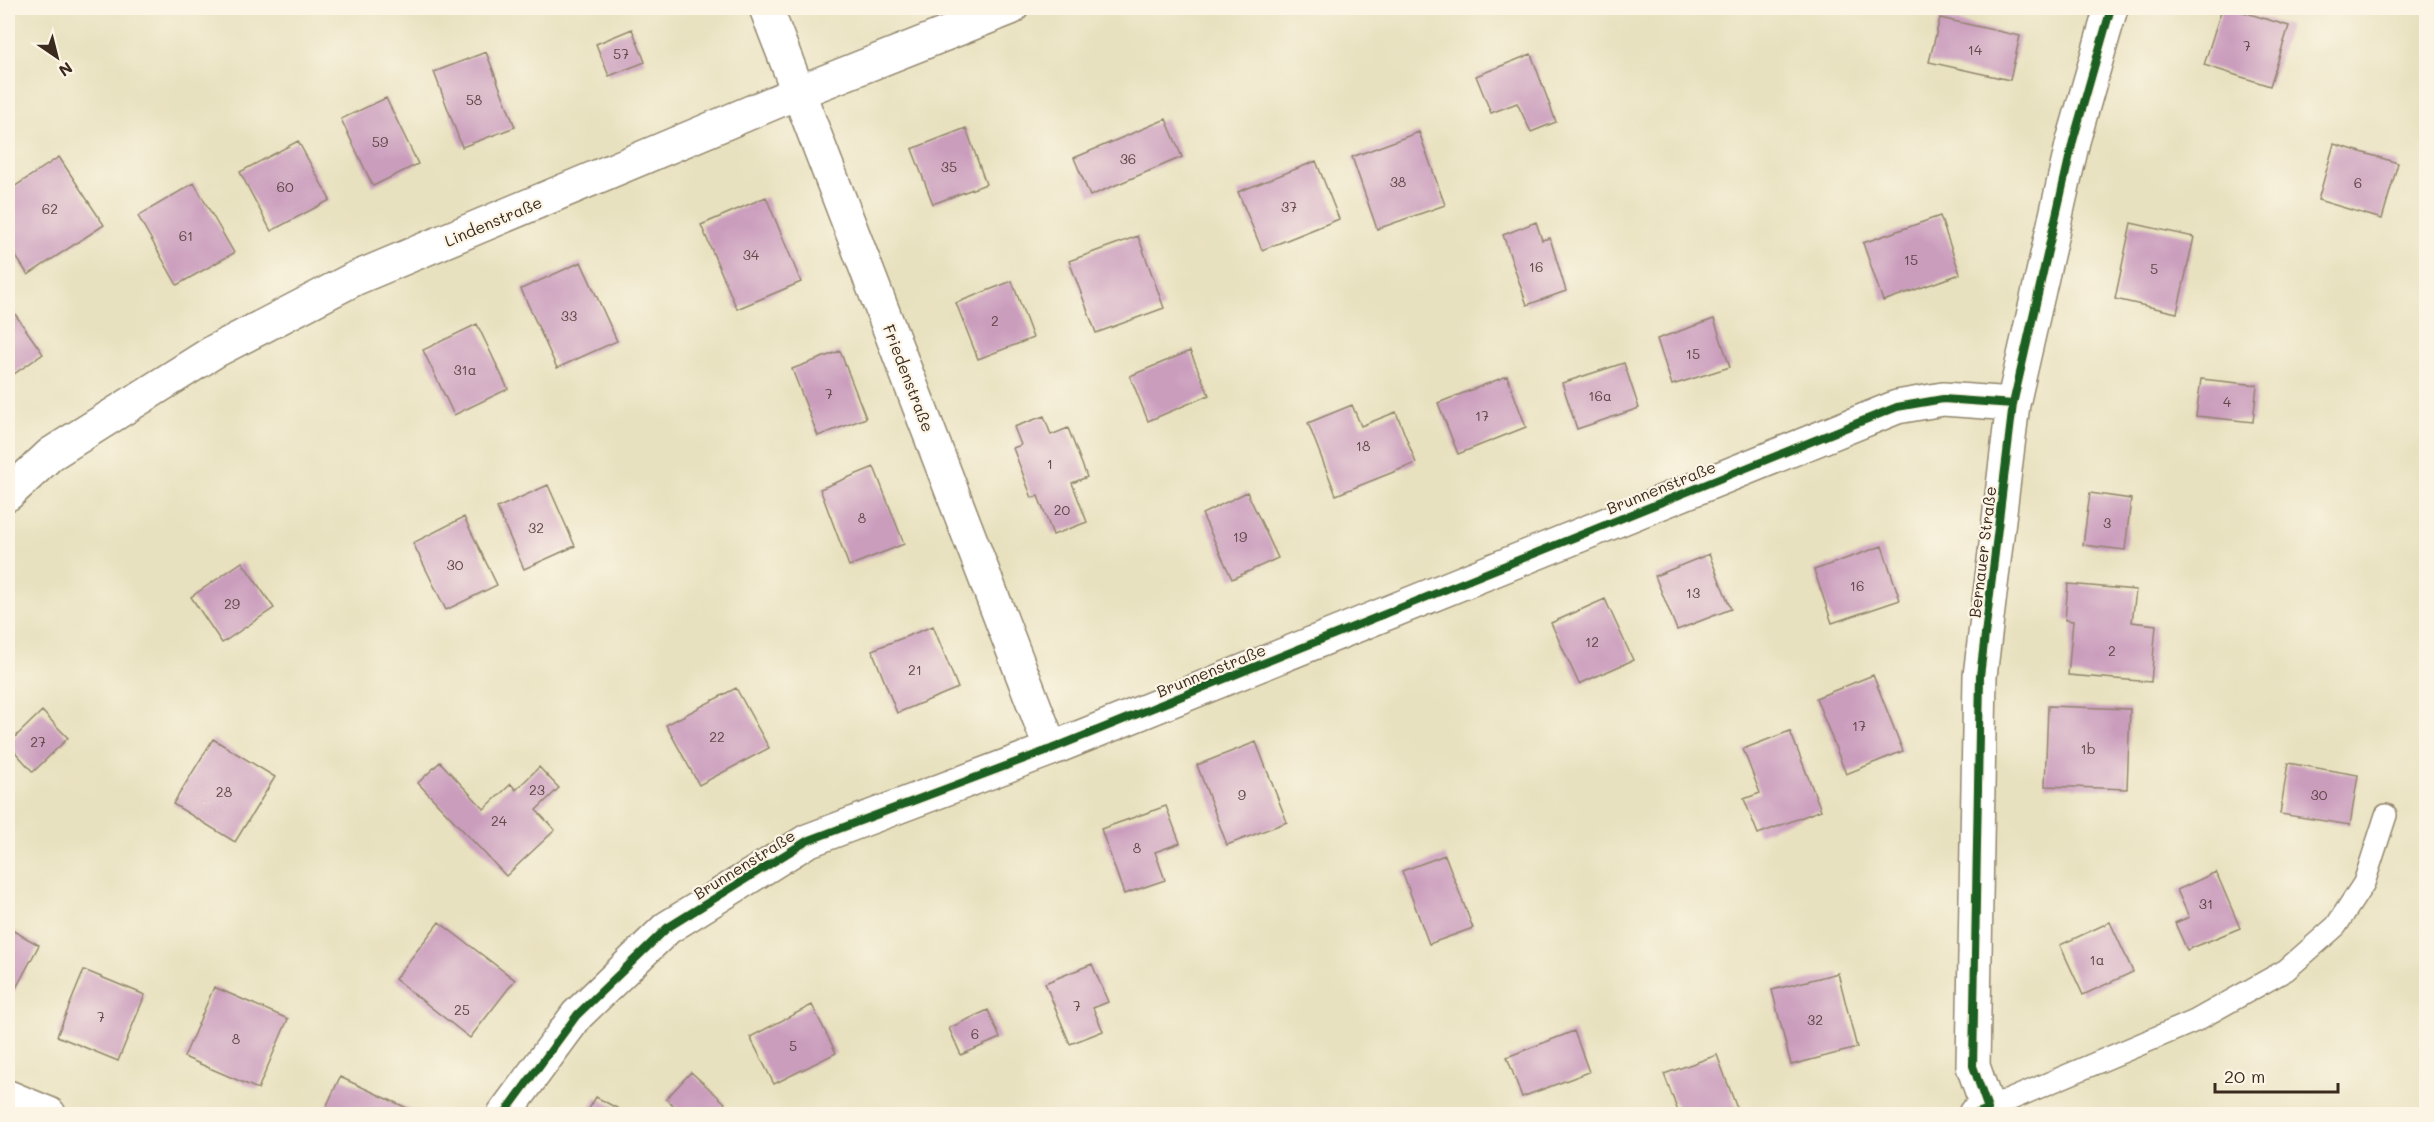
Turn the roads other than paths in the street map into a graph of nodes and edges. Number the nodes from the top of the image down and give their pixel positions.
1 (766, 8) edge
2 (1011, 8) edge
3 (2110, 8) edge
4 (799, 92) junction
5 (2013, 404) junction
6 (8, 494) edge
7 (1051, 749) junction
8 (2386, 815) dead end
9 (8, 1097) edge
10 (1982, 1112) edge
11 (49, 1114) edge
12 (504, 1114) edge

1 - 4 street, Friedenstraße
2 - 4 street, Lindenstraße
3 - 5 street, Bernauer Straße
4 - 6 street, Lindenstraße
4 - 7 street, Friedenstraße
5 - 7 street, Brunnenstraße
5 - 10 street, Bernauer Straße
7 - 12 street, Brunnenstraße
8 - 10 lane
9 - 11 street

